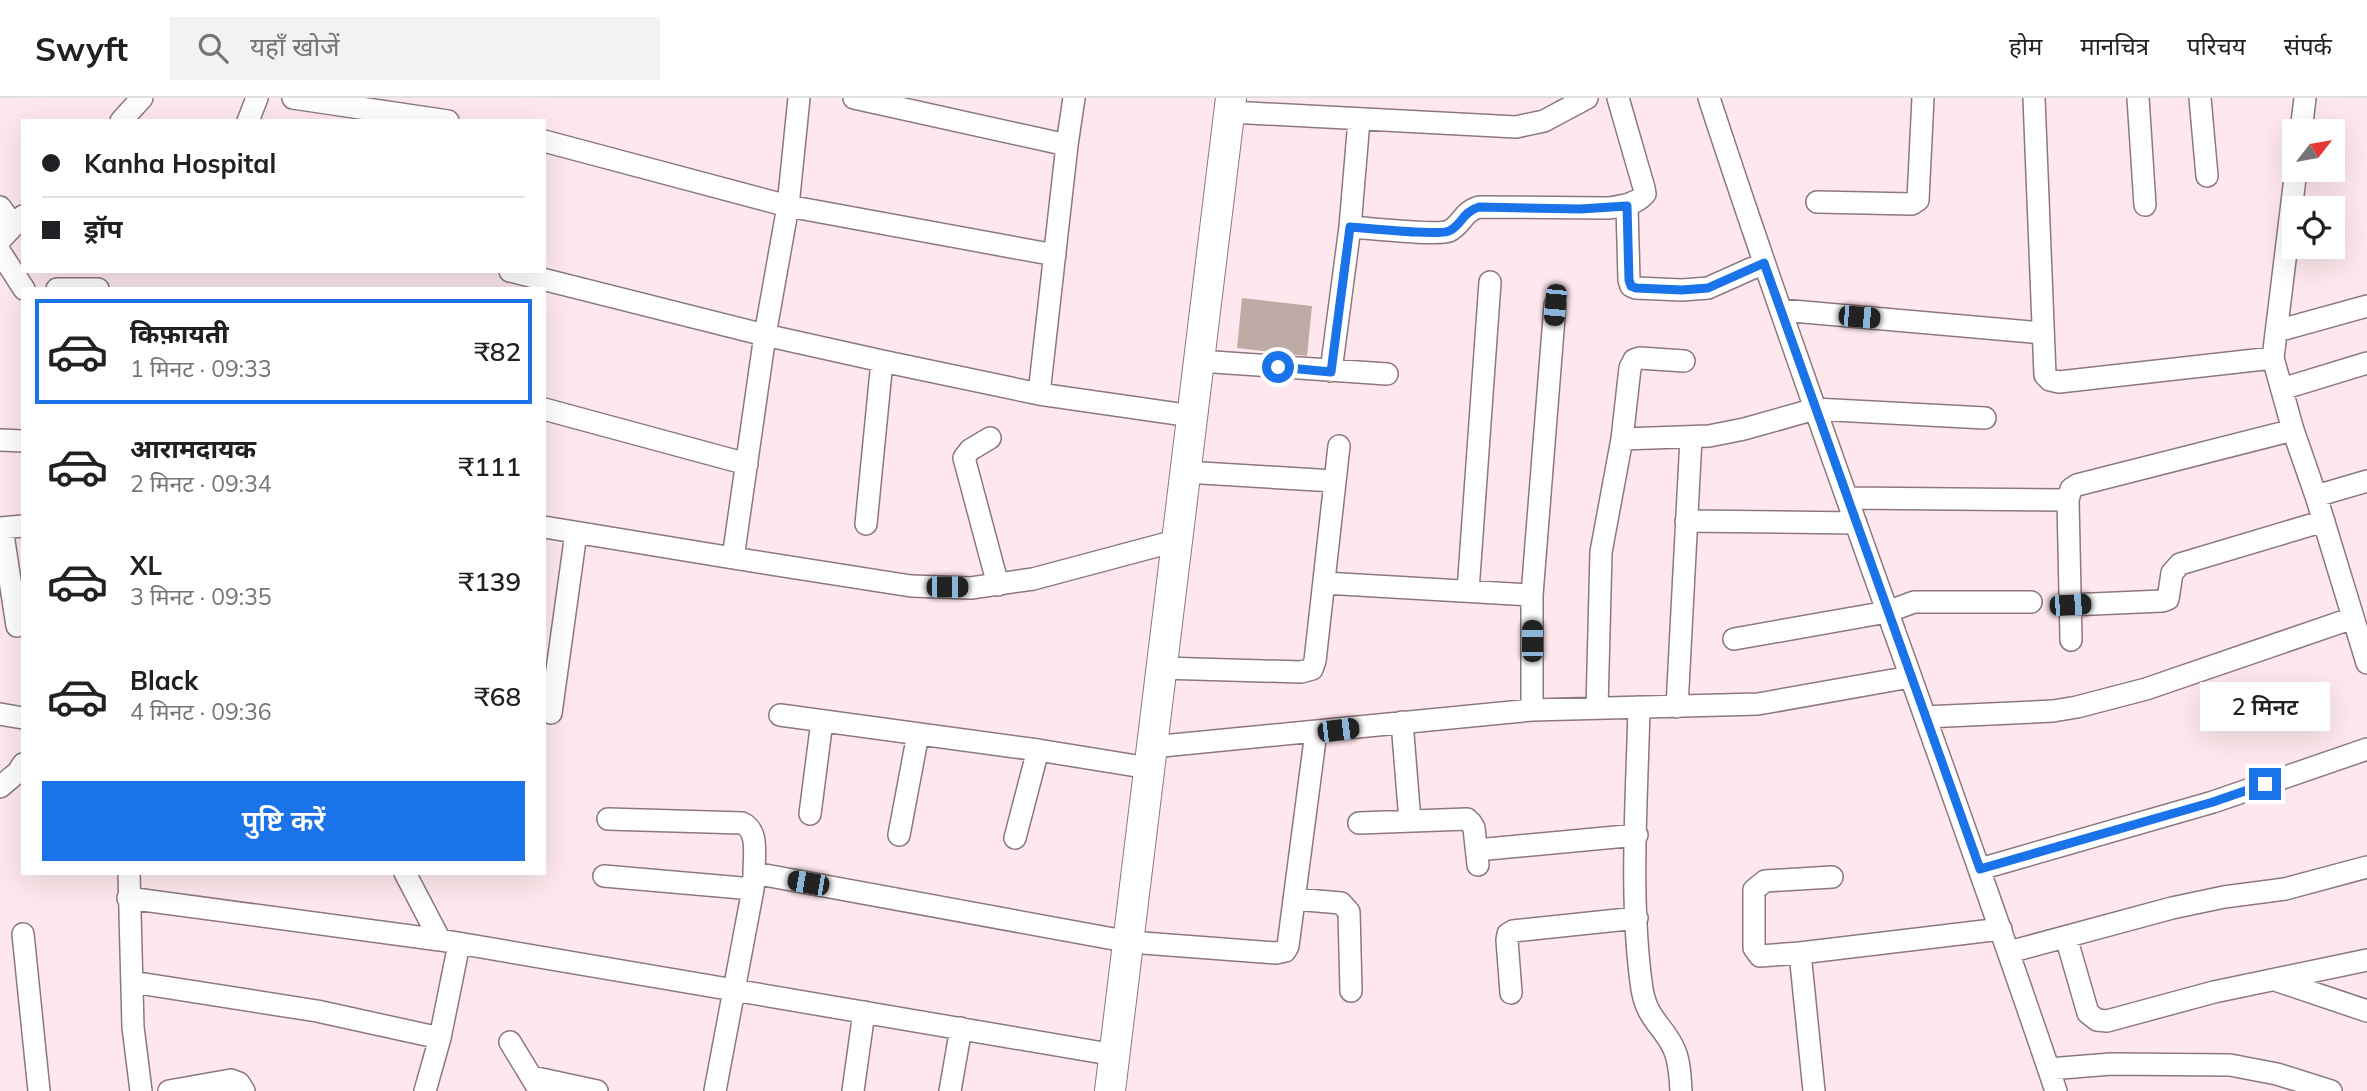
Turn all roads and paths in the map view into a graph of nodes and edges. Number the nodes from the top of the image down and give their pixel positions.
1 (142, 98) edge
2 (257, 98) edge
3 (293, 98) edge
4 (799, 98) edge
5 (855, 98) edge
6 (1074, 98) edge
7 (1587, 98) edge
8 (1618, 98) edge
9 (1709, 98) edge
10 (1923, 98) edge
11 (2034, 98) edge
12 (2138, 98) edge
13 (2200, 98) edge
14 (2305, 98) edge
15 (1231, 105) edge
16 (123, 119) edge
17 (249, 119) edge
18 (435, 119) edge
19 (2302, 119) edge
20 (1359, 120) junction
21 (546, 142) edge
22 (1067, 145) junction
23 (2207, 176) dead end
24 (2295, 182) edge
25 (1816, 202) dead end
26 (2145, 205) dead end
27 (788, 206) junction
28 (1627, 206) junction
29 (0, 207) edge
30 (12, 227) edge
31 (1350, 227) junction
32 (0, 252) edge
33 (1055, 256) junction
34 (1764, 263) junction
35 (518, 273) edge
36 (1490, 282) dead end
37 (23, 287) edge
38 (1555, 305) dead end
39 (2367, 306) edge
40 (1781, 310) junction
41 (2277, 331) junction
42 (2042, 333) junction
43 (765, 335) junction
44 (2273, 358) junction
45 (882, 361) junction
46 (1199, 361) junction
47 (1685, 361) dead end
48 (2367, 363) edge
49 (1331, 372) junction
50 (1387, 373) dead end
51 (2282, 390) junction
52 (1039, 394) junction
53 (1815, 409) junction
54 (546, 411) edge
55 (1192, 416) junction
56 (1985, 418) dead end
57 (2293, 430) junction
58 (990, 438) dead end
59 (1690, 438) junction
60 (1622, 439) junction
61 (0, 440) edge
62 (21, 441) edge
63 (1339, 446) dead end
64 (747, 464) junction
65 (1185, 472) junction
66 (1334, 481) junction
67 (2367, 481) edge
68 (2316, 496) junction
69 (1847, 498) junction
70 (2068, 500) junction
71 (1686, 521) junction
72 (2324, 521) junction
73 (1856, 523) junction
74 (866, 524) dead end
75 (546, 527) edge
76 (8, 528) edge
77 (576, 533) junction
78 (1179, 540) junction
79 (733, 558) junction
80 (1324, 583) junction
81 (999, 585) junction
82 (1468, 591) junction
83 (1532, 594) junction
84 (2031, 602) dead end
85 (2070, 605) junction
86 (2356, 607) edge
87 (1887, 612) junction
88 (13, 626) edge
89 (1734, 639) dead end
90 (2071, 640) dead end
91 (2367, 663) edge
92 (1161, 668) junction
93 (1910, 677) junction
94 (1639, 707) junction
95 (1597, 708) junction
96 (1677, 708) junction
97 (1532, 710) junction
98 (551, 713) dead end
99 (0, 714) edge
100 (780, 715) dead end
101 (1925, 717) junction
102 (21, 718) edge
103 (822, 721) junction
104 (1402, 722) junction
105 (1316, 732) junction
106 (918, 734) junction
107 (2367, 749) edge
108 (1038, 750) junction
109 (1150, 758) junction
110 (21, 767) edge
111 (0, 787) edge
112 (810, 814) dead end
113 (608, 819) dead end
114 (1410, 821) junction
115 (1359, 823) dead end
116 (900, 835) dead end
117 (1637, 835) junction
118 (1016, 838) dead end
119 (2367, 867) edge
120 (1980, 869) junction
121 (129, 875) edge
122 (406, 875) edge
123 (604, 876) dead end
124 (1832, 877) dead end
125 (754, 881) junction
126 (128, 898) junction
127 (1294, 899) junction
128 (1637, 918) junction
129 (2001, 929) junction
130 (23, 934) dead end
131 (2066, 937) junction
132 (449, 942) junction
133 (1130, 942) junction
134 (2009, 952) junction
135 (1800, 953) junction
136 (2367, 960) edge
137 (2273, 979) junction
138 (132, 982) junction
139 (734, 990) junction
140 (1351, 991) dead end
141 (1511, 993) dead end
142 (2367, 1011) edge
143 (863, 1012) junction
144 (961, 1028) junction
145 (440, 1038) junction
146 (510, 1042) dead end
147 (1115, 1055) junction
148 (2049, 1069) junction
149 (536, 1084) edge
150 (39, 1091) edge
151 (141, 1091) edge
152 (169, 1091) edge
153 (244, 1091) edge
154 (425, 1091) edge
155 (597, 1091) edge
156 (715, 1091) edge
157 (853, 1091) edge
158 (950, 1091) edge
159 (1110, 1091) edge
160 (1681, 1091) edge
161 (1814, 1091) edge
162 (2056, 1091) edge
163 (2330, 1091) edge

1 - 16 street
2 - 17 street
3 - 18 street
4 - 27 street
5 - 22 street
6 - 22 street
7 - 20 street
8 - 28 street
9 - 34 street
10 - 25 street
11 - 42 street
12 - 26 street
13 - 23 street
14 - 19 street
15 - 20 street
15 - 46 main road
20 - 31 street
21 - 27 street
22 - 33 street
24 - 41 street
27 - 33 street
27 - 43 street
28 - 31 street
28 - 34 street
29 - 30 street
31 - 49 street
32 - 37 street
33 - 52 street
34 - 40 street
35 - 43 street
36 - 82 street
38 - 83 street
39 - 41 street
40 - 42 street
40 - 53 street
41 - 44 street
42 - 44 street
43 - 45 street
43 - 64 street
44 - 51 street
45 - 52 street
45 - 74 street
46 - 49 street
46 - 55 main road
47 - 60 street
48 - 51 street
49 - 50 street
51 - 57 street
52 - 55 street
53 - 56 street
53 - 59 street
53 - 69 street
54 - 64 street
55 - 65 main road
57 - 68 street
57 - 70 street
58 - 81 street
59 - 60 street
59 - 71 street
60 - 95 street
61 - 62 street
63 - 66 street
64 - 79 street
65 - 66 street
65 - 78 main road
66 - 80 street
67 - 68 street
68 - 72 street
69 - 70 street
69 - 73 street
70 - 85 street
71 - 73 street
71 - 96 street
72 - 85 street
72 - 86 street
73 - 87 street
75 - 77 street
76 - 88 street
77 - 79 street
77 - 98 street
78 - 81 street
78 - 92 main road
79 - 81 street
80 - 82 street
80 - 92 street
82 - 83 street
83 - 97 street
84 - 87 street
85 - 90 street
86 - 91 street
86 - 101 street
87 - 89 street
87 - 93 street
92 - 109 main road
93 - 96 street
93 - 101 street
94 - 95 street
94 - 96 street
94 - 117 street
95 - 97 street
97 - 104 street
99 - 102 street
100 - 103 street
101 - 120 street
103 - 106 street
103 - 112 street
104 - 105 street
104 - 114 street
105 - 109 street
105 - 127 street
106 - 108 street
106 - 116 street
107 - 120 street
108 - 109 street
108 - 118 street
109 - 133 main road
110 - 111 street
113 - 125 street
114 - 115 street
114 - 117 street
117 - 128 street
119 - 131 street
120 - 129 street
121 - 126 street
122 - 132 street
123 - 125 street
124 - 135 street
125 - 133 street
125 - 139 street
126 - 132 street
126 - 138 street
127 - 133 street
127 - 140 street
128 - 141 street
128 - 160 street
129 - 134 street
129 - 135 street
130 - 150 street
131 - 134 street
131 - 137 street
132 - 139 street
132 - 145 street
133 - 147 main road
134 - 148 street
135 - 161 street
136 - 137 street
137 - 142 street
138 - 145 street
138 - 151 street
139 - 143 street
139 - 156 street
143 - 144 street
143 - 157 street
144 - 147 street
144 - 158 street
145 - 154 street
146 - 149 street
147 - 159 main road
148 - 162 street
148 - 163 street
149 - 155 street
152 - 153 street

